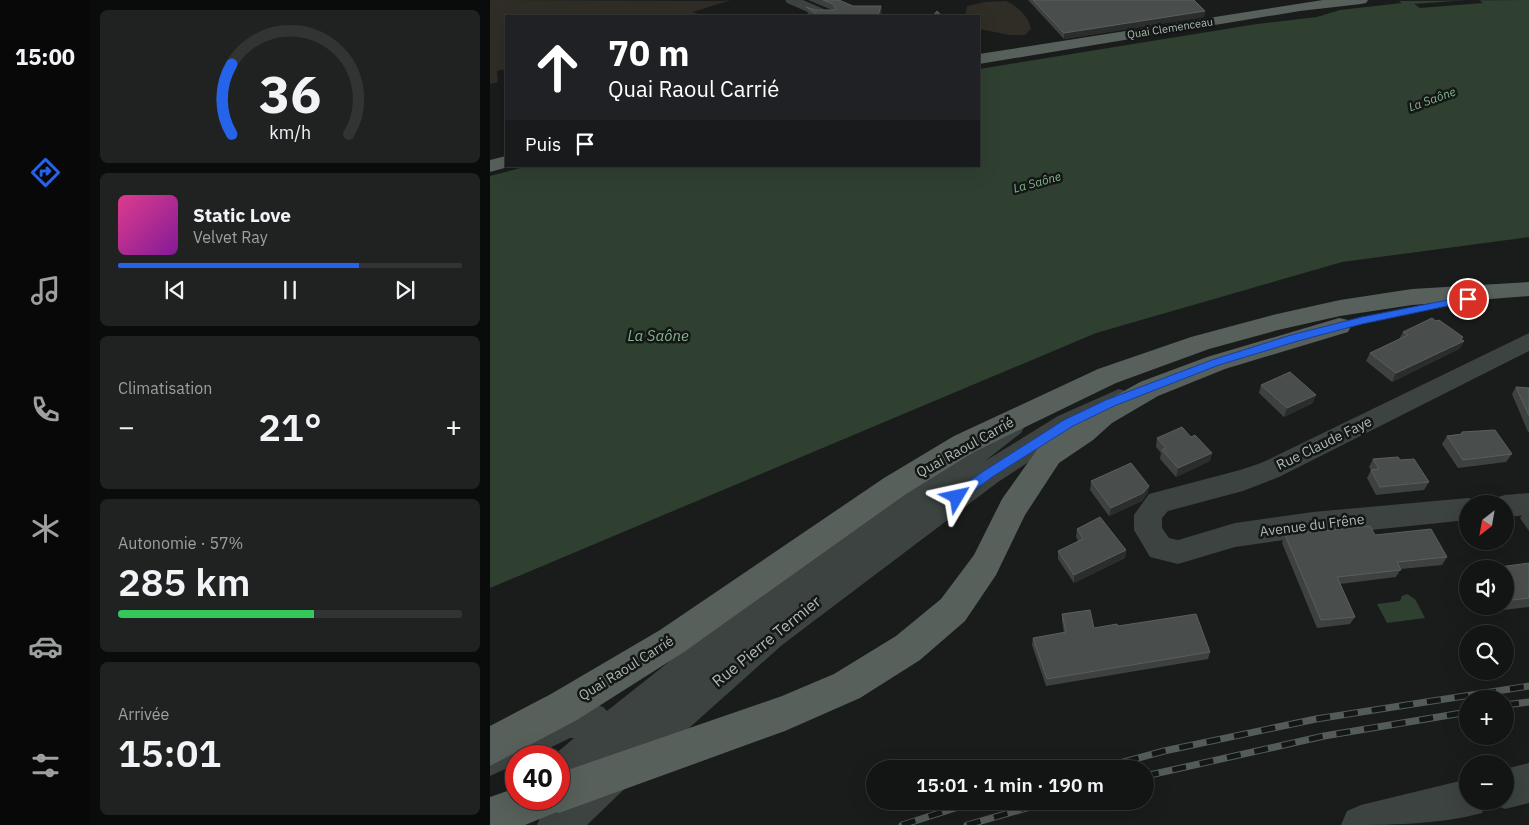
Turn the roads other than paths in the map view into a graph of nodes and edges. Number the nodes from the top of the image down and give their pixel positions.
1 (792, 0) edge
2 (1361, 0) edge
3 (826, 15) edge
4 (980, 59) edge
5 (505, 162) edge
6 (490, 166) edge
7 (1529, 289) edge
8 (1499, 292) junction
9 (1529, 341) edge
10 (1149, 389) junction
11 (1030, 412) junction
12 (988, 474) junction
13 (908, 504) junction
14 (1529, 504) edge
15 (1514, 505) edge
16 (1013, 508) junction
17 (1459, 510) edge
18 (1160, 548) joint
19 (606, 736) junction
20 (490, 747) edge
21 (490, 757) edge
22 (570, 767) edge
23 (1529, 783) edge
24 (1514, 787) edge
25 (570, 789) edge
26 (1459, 801) edge
27 (510, 810) edge
28 (525, 810) edge
29 (490, 817) edge
30 (509, 825) edge
31 (556, 825) edge
32 (1361, 825) edge

1 - 3 street
2 - 4 main road, Quai Clemenceau
5 - 6 main road
7 - 8 main road, Quai Raoul Carrié
8 - 10 main road, Quai Raoul Carrié
8 - 11 main road, Quai Raoul Carrié
9 - 18 street, Rue Claude Faye
10 - 12 street, Rue Pierre Termier
10 - 16 main road, Quai Raoul Carrié
11 - 13 street, Rue Pierre Termier
11 - 20 main road, Quai Raoul Carrié
12 - 13 street, Rue Pierre Termier
12 - 16 street
12 - 31 street, Rue Pierre Termier
13 - 19 street, Rue Pierre Termier
14 - 15 street
16 - 25 main road, Quai Raoul Carrié
17 - 18 street, Avenue du Frêne
19 - 21 street
19 - 22 street, Rue Pierre Termier
19 - 31 street, Rue Pierre Termier
23 - 24 street
26 - 32 street
27 - 29 main road
28 - 30 street

